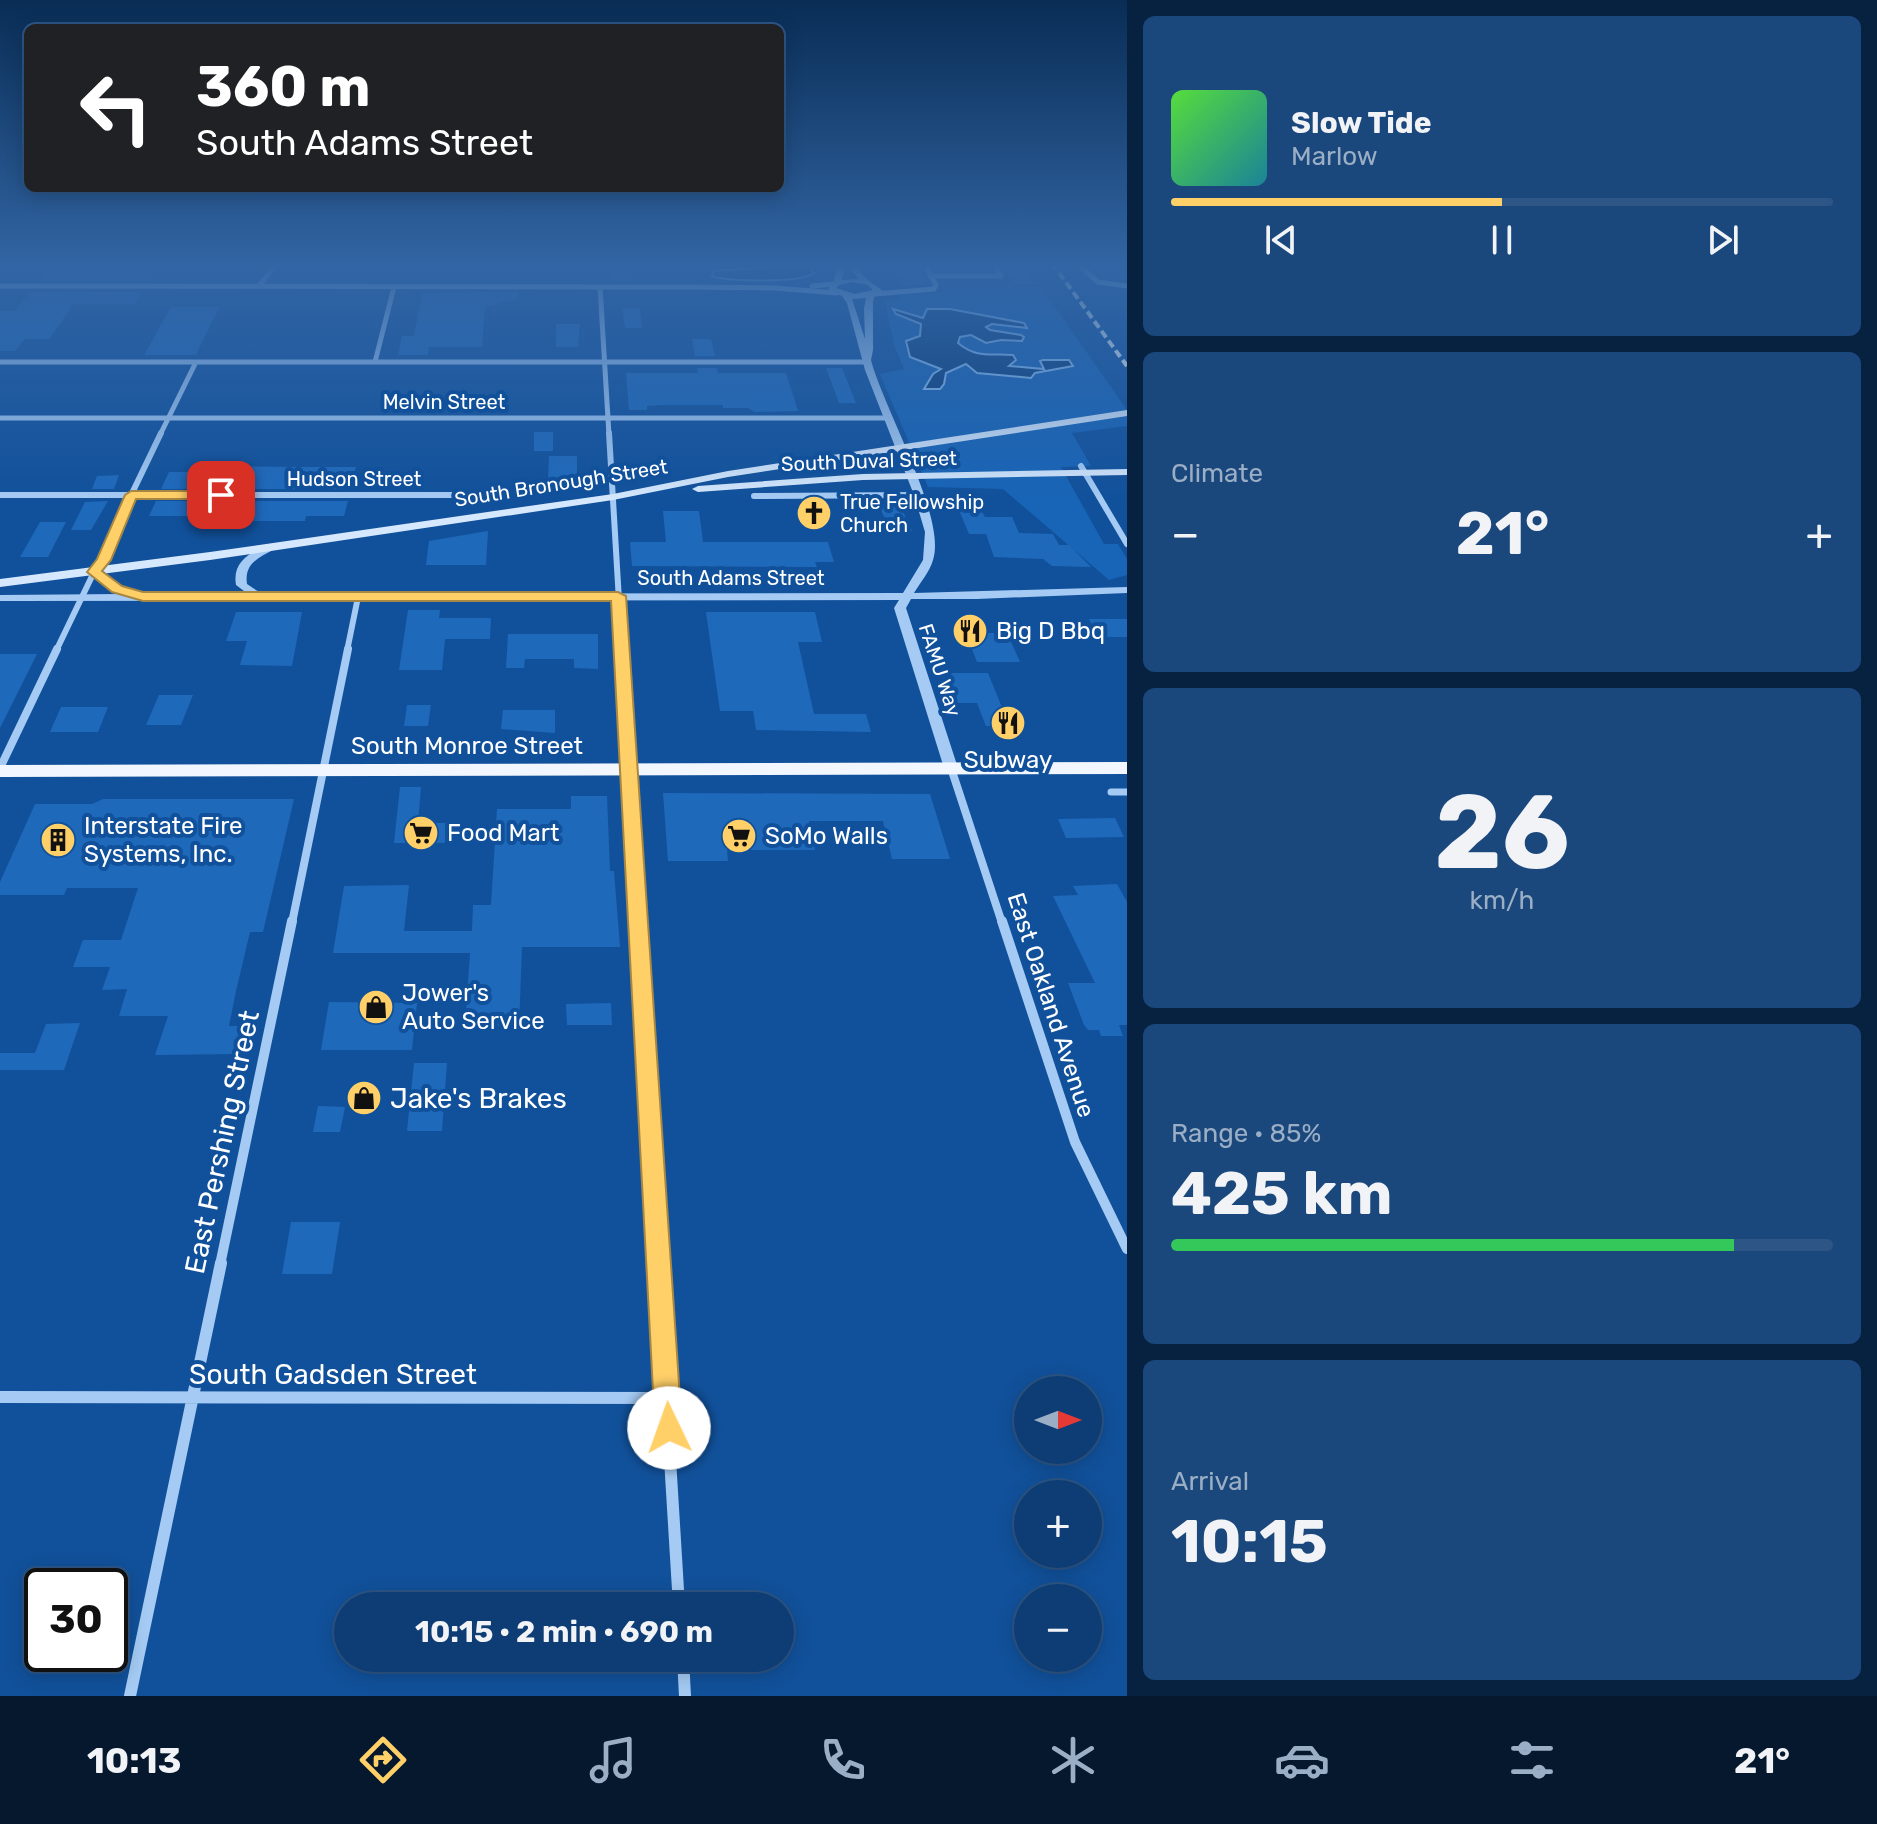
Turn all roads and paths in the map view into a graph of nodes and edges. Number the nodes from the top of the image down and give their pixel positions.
1 (380, 342) edge
2 (603, 342) edge
3 (861, 342) edge
4 (870, 342) edge
5 (0, 362) edge
6 (196, 362) junction
7 (375, 362) junction
8 (604, 362) junction
9 (866, 362) junction
10 (1127, 413) edge
11 (0, 418) edge
12 (168, 418) junction
13 (888, 418) junction
14 (608, 419) junction
15 (1081, 466) dead end
16 (1127, 472) edge
17 (0, 495) edge
18 (131, 495) junction
19 (468, 495) dead end
20 (919, 495) junction
21 (754, 496) dead end
22 (613, 497) junction
23 (1127, 544) edge
24 (269, 548) junction
25 (94, 572) junction
26 (0, 583) edge
27 (1127, 590) edge
28 (618, 596) junction
29 (905, 596) junction
30 (143, 597) junction
31 (260, 597) junction
32 (358, 597) junction
33 (0, 598) edge
34 (81, 599) junction
35 (951, 768) junction
36 (1127, 768) edge
37 (629, 769) junction
38 (0, 770) edge
39 (324, 770) junction
40 (1111, 792) dead end
41 (1127, 792) edge
42 (1127, 1249) edge
43 (0, 1397) edge
44 (193, 1398) junction
45 (667, 1398) junction
46 (678, 1592) edge
47 (684, 1672) edge
48 (130, 1696) edge
49 (685, 1696) edge

1 - 7 street
2 - 8 street
3 - 9 street, FAMU Way
4 - 9 street, FAMU Way
5 - 6 street
6 - 7 street
6 - 12 street
7 - 8 street
8 - 9 street
8 - 14 street
9 - 13 street, FAMU Way
10 - 22 main road, South Bronough Street
11 - 12 street, Melvin Street
12 - 14 street, Melvin Street
12 - 18 street
13 - 14 street, Melvin Street
13 - 20 street, FAMU Way
14 - 22 street
15 - 23 street
16 - 22 main road, South Duval Street
17 - 18 street, Hudson Street
18 - 19 street, Hudson Street
18 - 25 street
20 - 21 street
20 - 29 street, FAMU Way
22 - 24 main road, South Bronough Street
22 - 28 street
24 - 25 main road, South Bronough Street
24 - 31 street
25 - 26 main road, South Bronough Street
25 - 30 street, South Adams Street
25 - 34 street
27 - 29 street, South Adams Street
28 - 29 street, South Adams Street
28 - 32 street, South Adams Street
28 - 37 street
29 - 35 street, FAMU Way
30 - 31 street, South Adams Street
30 - 34 street, South Adams Street
31 - 32 street, South Adams Street
32 - 39 street, East Pershing Street
33 - 34 street, South Adams Street
34 - 38 street
35 - 36 main road, South Monroe Street
35 - 37 main road, South Monroe Street
35 - 42 street, East Oakland Avenue
37 - 39 main road, South Monroe Street
37 - 45 street
38 - 39 main road, South Monroe Street
39 - 44 street, East Pershing Street
40 - 41 street
43 - 44 street, South Gadsden Street
44 - 45 street, South Gadsden Street
44 - 48 street, East Pershing Street
45 - 46 street
47 - 49 street

